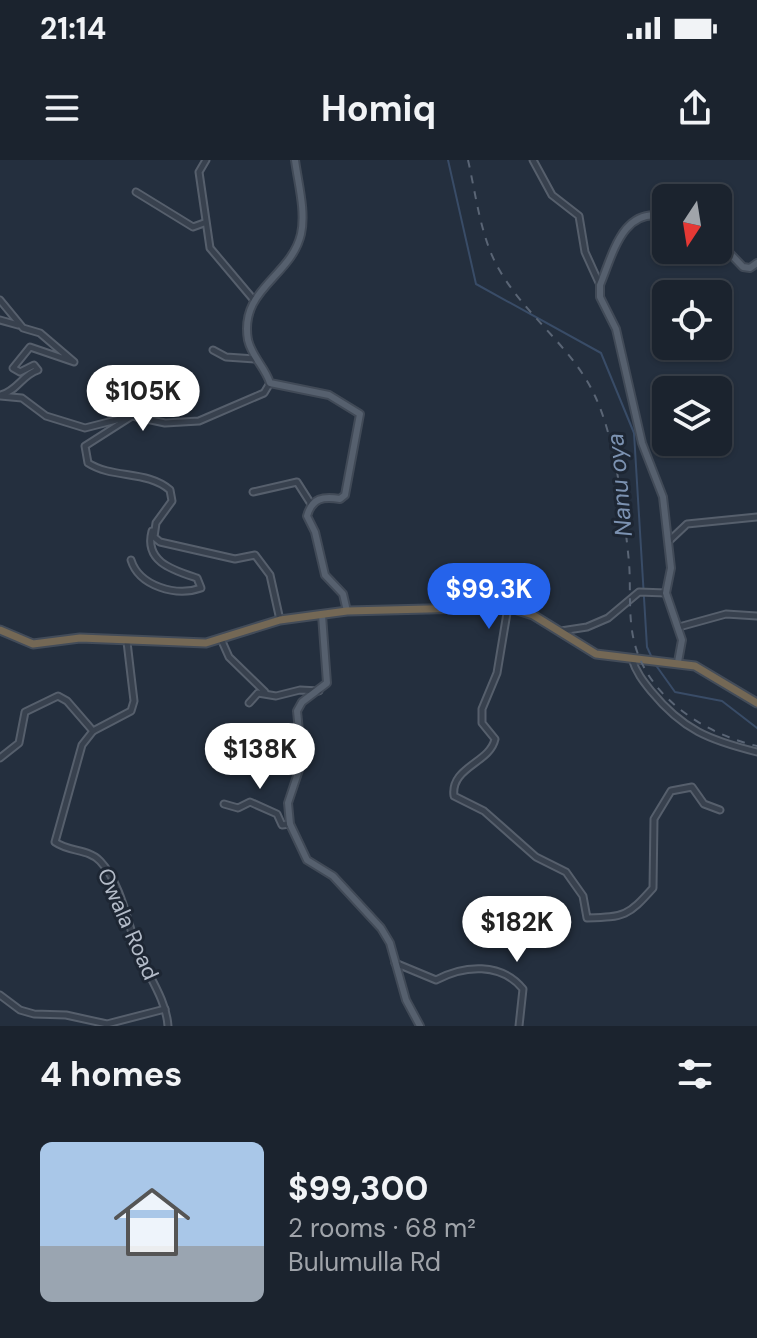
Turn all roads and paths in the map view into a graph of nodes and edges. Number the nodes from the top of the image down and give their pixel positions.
1 (206, 160) edge
2 (295, 160) edge
3 (533, 160) edge
4 (136, 192) dead end
5 (652, 216) edge
6 (204, 223) junction
7 (732, 256) edge
8 (757, 263) edge
9 (600, 285) junction
10 (253, 299) junction
11 (0, 300) edge
12 (0, 320) edge
13 (20, 325) junction
14 (213, 350) dead end
15 (255, 359) junction
16 (270, 383) junction
17 (0, 396) edge
18 (132, 416) junction
19 (253, 492) dead end
20 (311, 504) junction
21 (757, 517) edge
22 (156, 523) junction
23 (669, 541) junction
24 (131, 560) dead end
25 (666, 593) junction
26 (508, 607) junction
27 (347, 611) junction
28 (322, 615) junction
29 (757, 616) edge
30 (280, 620) junction
31 (679, 627) junction
32 (0, 630) edge
33 (561, 631) junction
34 (221, 639) junction
35 (127, 642) junction
36 (632, 658) junction
37 (678, 662) junction
38 (264, 691) junction
39 (316, 693) junction
40 (249, 703) dead end
41 (757, 703) edge
42 (93, 731) junction
43 (757, 752) edge
44 (0, 758) edge
45 (224, 804) dead end
46 (720, 810) dead end
47 (290, 824) junction
48 (394, 963) junction
49 (0, 995) edge
50 (165, 1009) junction
51 (168, 1026) edge
52 (420, 1026) edge
53 (519, 1026) edge

1 - 6 street
2 - 10 main road
3 - 9 street
4 - 6 street
5 - 9 main road
6 - 10 street
7 - 8 main road
9 - 23 main road
10 - 15 main road
11 - 13 street
12 - 13 street
13 - 17 street
14 - 15 street
15 - 16 main road
16 - 18 street
16 - 20 main road
17 - 18 street
18 - 22 street
19 - 20 street
20 - 27 main road
21 - 23 street
22 - 24 street
22 - 30 street
23 - 25 main road
25 - 31 main road
25 - 33 street
26 - 27 highway
26 - 33 highway
26 - 46 street
27 - 28 highway
28 - 30 highway
28 - 39 main road
29 - 31 street
30 - 34 highway
31 - 37 main road
32 - 35 highway
33 - 36 highway
34 - 35 highway
34 - 38 street
35 - 42 street
36 - 37 highway
36 - 43 street
37 - 41 highway
38 - 39 street
38 - 40 street
39 - 47 main road
42 - 44 street
42 - 50 street, Owala Road
45 - 47 street
47 - 48 main road
48 - 52 main road
48 - 53 street
49 - 50 street
50 - 51 street, Owala Road

